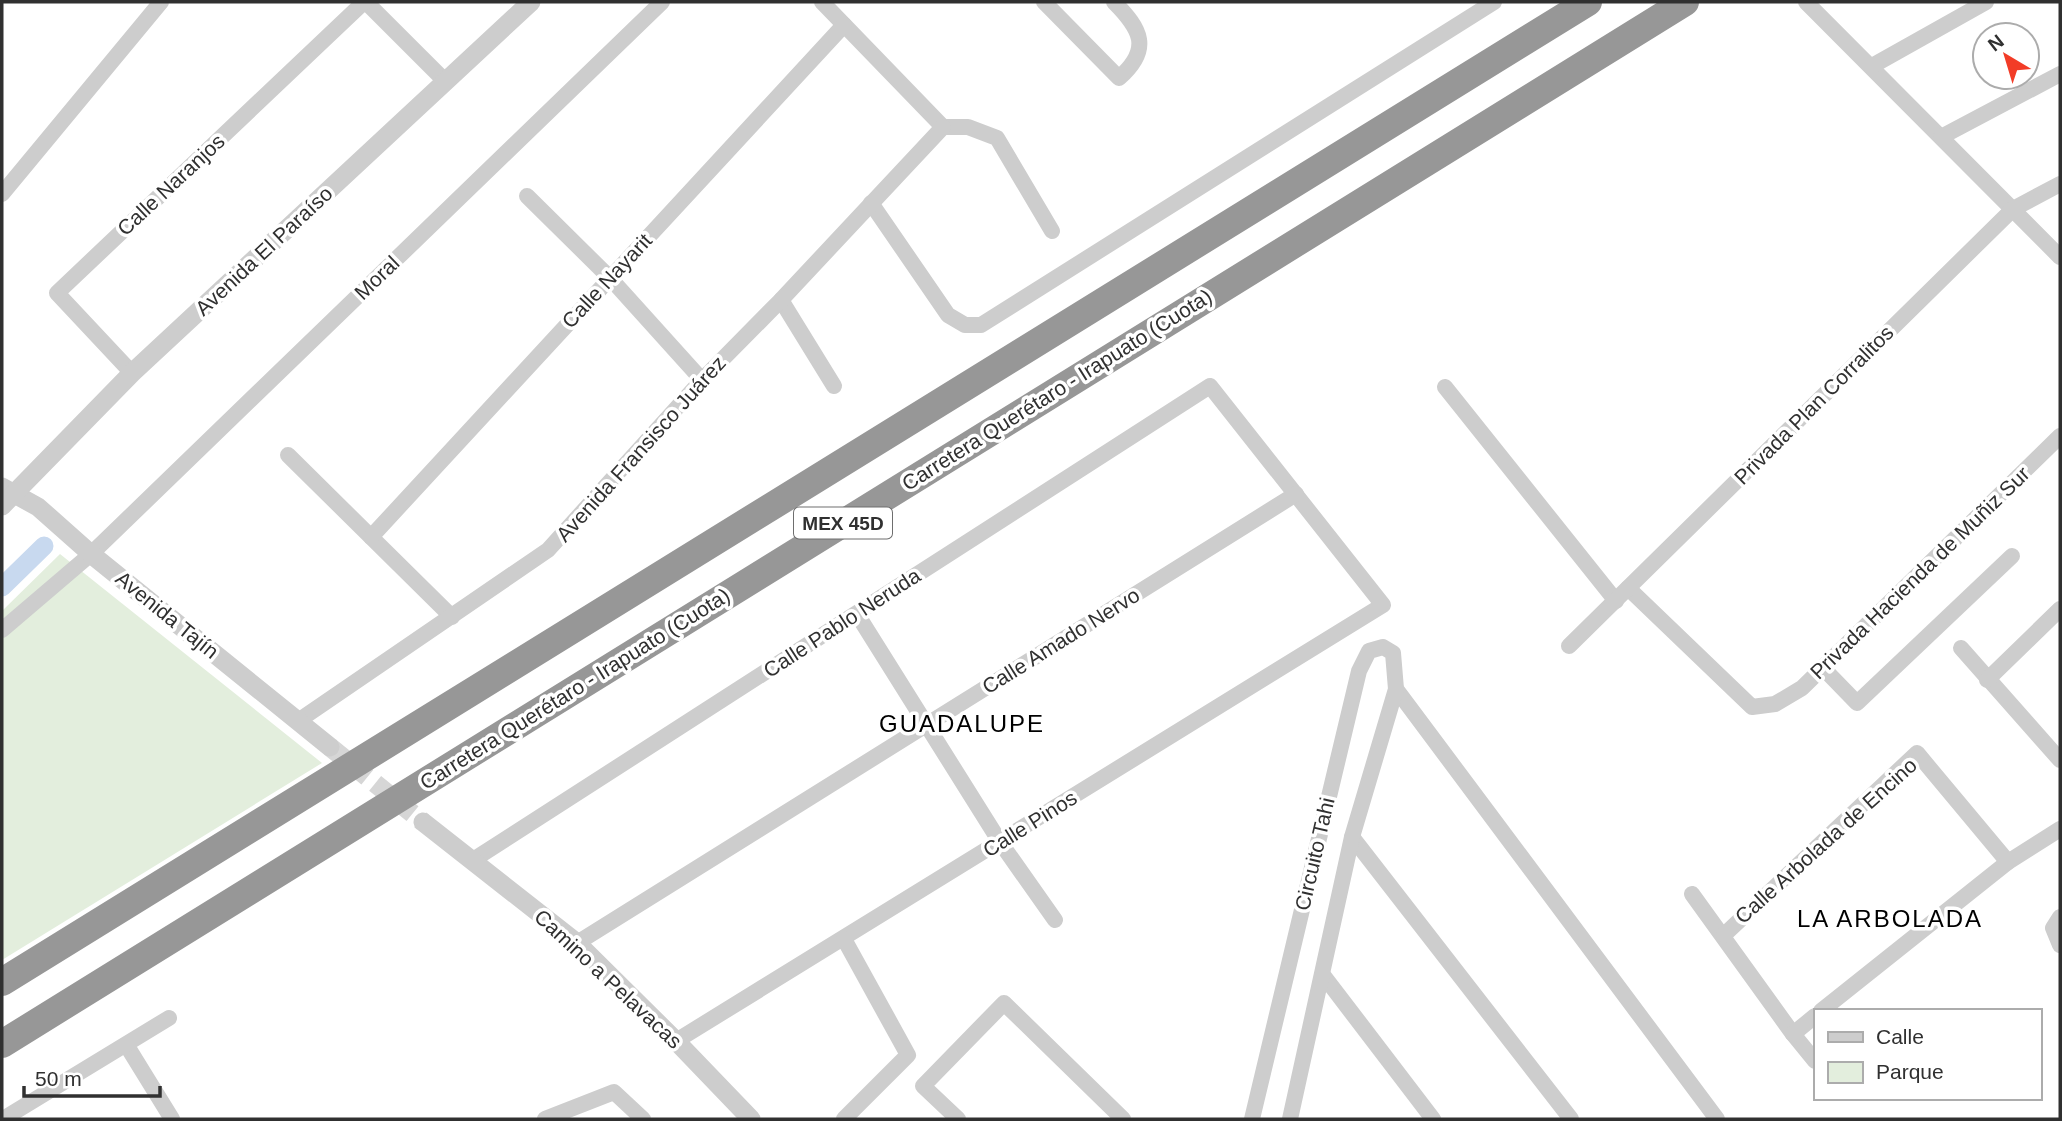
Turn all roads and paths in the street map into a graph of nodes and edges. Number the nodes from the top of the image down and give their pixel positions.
1 (161, 2) edge
2 (365, 2) edge
3 (531, 2) edge
4 (662, 2) edge
5 (822, 2) edge
6 (1044, 2) edge
7 (1114, 2) edge
8 (1494, 2) edge
9 (1588, 2) edge
10 (1685, 2) edge
11 (1806, 2) edge
12 (1986, 2) edge
13 (844, 24) junction
14 (1872, 66) junction
15 (2060, 75) edge
16 (446, 82) junction
17 (943, 127) junction
18 (1941, 136) junction
19 (2060, 184) edge
20 (2, 194) edge
21 (527, 196) dead end
22 (872, 203) junction
23 (2012, 209) junction
24 (1052, 231) dead end
25 (2060, 257) edge
26 (610, 278) junction
27 (781, 300) junction
28 (132, 373) junction
29 (702, 380) junction
30 (834, 386) dead end
31 (1445, 387) dead end
32 (2060, 436) edge
33 (288, 455) dead end
34 (1296, 494) junction
35 (6, 495) edge
36 (370, 537) junction
37 (84, 548) junction
38 (2012, 556) dead end
39 (1628, 588) junction
40 (1616, 601) junction
41 (2060, 610) edge
42 (857, 614) junction
43 (452, 617) junction
44 (2, 630) edge
45 (1569, 646) dead end
46 (1961, 648) dead end
47 (1823, 668) junction
48 (1987, 680) junction
49 (1396, 689) junction
50 (298, 721) junction
51 (926, 725) junction
52 (330, 747) tunnel mouth
53 (2060, 760) edge
54 (423, 822) tunnel mouth
55 (2060, 830) edge
56 (1352, 837) junction
57 (1000, 842) junction
58 (473, 860) junction
59 (2008, 862) junction
60 (1692, 894) dead end
61 (2060, 917) edge
62 (1055, 920) dead end
63 (1724, 935) junction
64 (844, 939) junction
65 (577, 943) junction
66 (2060, 944) edge
67 (1323, 975) junction
68 (2, 982) edge
69 (1824, 1009) edge
70 (1814, 1017) edge
71 (169, 1018) dead end
72 (1793, 1034) junction
73 (676, 1041) junction
74 (2, 1044) edge
75 (127, 1046) junction
76 (1814, 1060) edge
77 (28, 1113) edge
78 (3, 1119) edge
79 (173, 1119) edge
80 (545, 1119) edge
81 (643, 1119) edge
82 (751, 1119) edge
83 (844, 1119) edge
84 (958, 1119) edge
85 (1123, 1119) edge
86 (1252, 1119) edge
87 (1290, 1119) edge
88 (1433, 1119) edge
89 (1571, 1119) edge
90 (1717, 1119) edge

1 - 20 street
2 - 16 street
2 - 28 street, Calle Naranjos
3 - 16 street, Avenida El Paraíso
4 - 37 street, Moral
5 - 13 street
6 - 7 street
8 - 22 street
9 - 68 highway, MEX 45D
10 - 74 highway, Carretera Querétaro - Irapuato (Cuota) / MEX 45D
11 - 14 street
12 - 14 street
13 - 17 street
13 - 26 street, Calle Nayarit
14 - 18 street
15 - 18 street
16 - 28 street, Avenida El Paraíso
17 - 22 street, Avenida Fransisco Juárez
17 - 24 street
18 - 23 street
19 - 23 street, Privada Plan Corralitos
21 - 26 street
22 - 27 street, Avenida Fransisco Juárez
23 - 25 street
23 - 39 street, Privada Plan Corralitos
26 - 29 street
26 - 36 street, Calle Nayarit
27 - 29 street, Avenida Fransisco Juárez
27 - 30 street
28 - 35 street, Avenida El Paraíso
29 - 43 street, Avenida Fransisco Juárez
31 - 40 street
32 - 47 street, Privada Hacienda de Muñiz Sur
33 - 36 street
34 - 42 street, Calle Pablo Neruda
34 - 51 street, Calle Amado Nervo
34 - 57 street, Calle Pinos
35 - 37 street, Avenida Tajín
36 - 43 street
37 - 44 street, Moral
37 - 50 street, Avenida Tajín
38 - 47 street
39 - 40 street, Privada Plan Corralitos
39 - 47 street, Privada Hacienda de Muñiz Sur
40 - 45 street, Privada Plan Corralitos
41 - 48 street
42 - 51 street
42 - 58 street, Calle Pablo Neruda
43 - 50 street, Avenida Fransisco Juárez
46 - 48 street
48 - 53 street
49 - 56 street, Circuito Tahi
49 - 86 street, Circuito Tahi
49 - 90 street
50 - 52 street, Avenida Tajín
51 - 57 street
51 - 65 street, Calle Amado Nervo
54 - 58 street, Camino a Pelavacas
55 - 59 street
56 - 67 street, Circuito Tahi
56 - 89 street
57 - 62 street
57 - 64 street, Calle Pinos
58 - 65 street, Camino a Pelavacas
59 - 63 street, Calle Arbolada de Encino
59 - 69 street
60 - 63 street
61 - 66 street
63 - 72 street
64 - 73 street, Calle Pinos
64 - 83 street
65 - 73 street, Camino a Pelavacas
67 - 87 street, Circuito Tahi
67 - 88 street
70 - 72 street
71 - 75 street
72 - 76 street
73 - 82 street, Camino a Pelavacas
75 - 77 street
75 - 79 street
77 - 78 street
80 - 81 street
84 - 85 street

